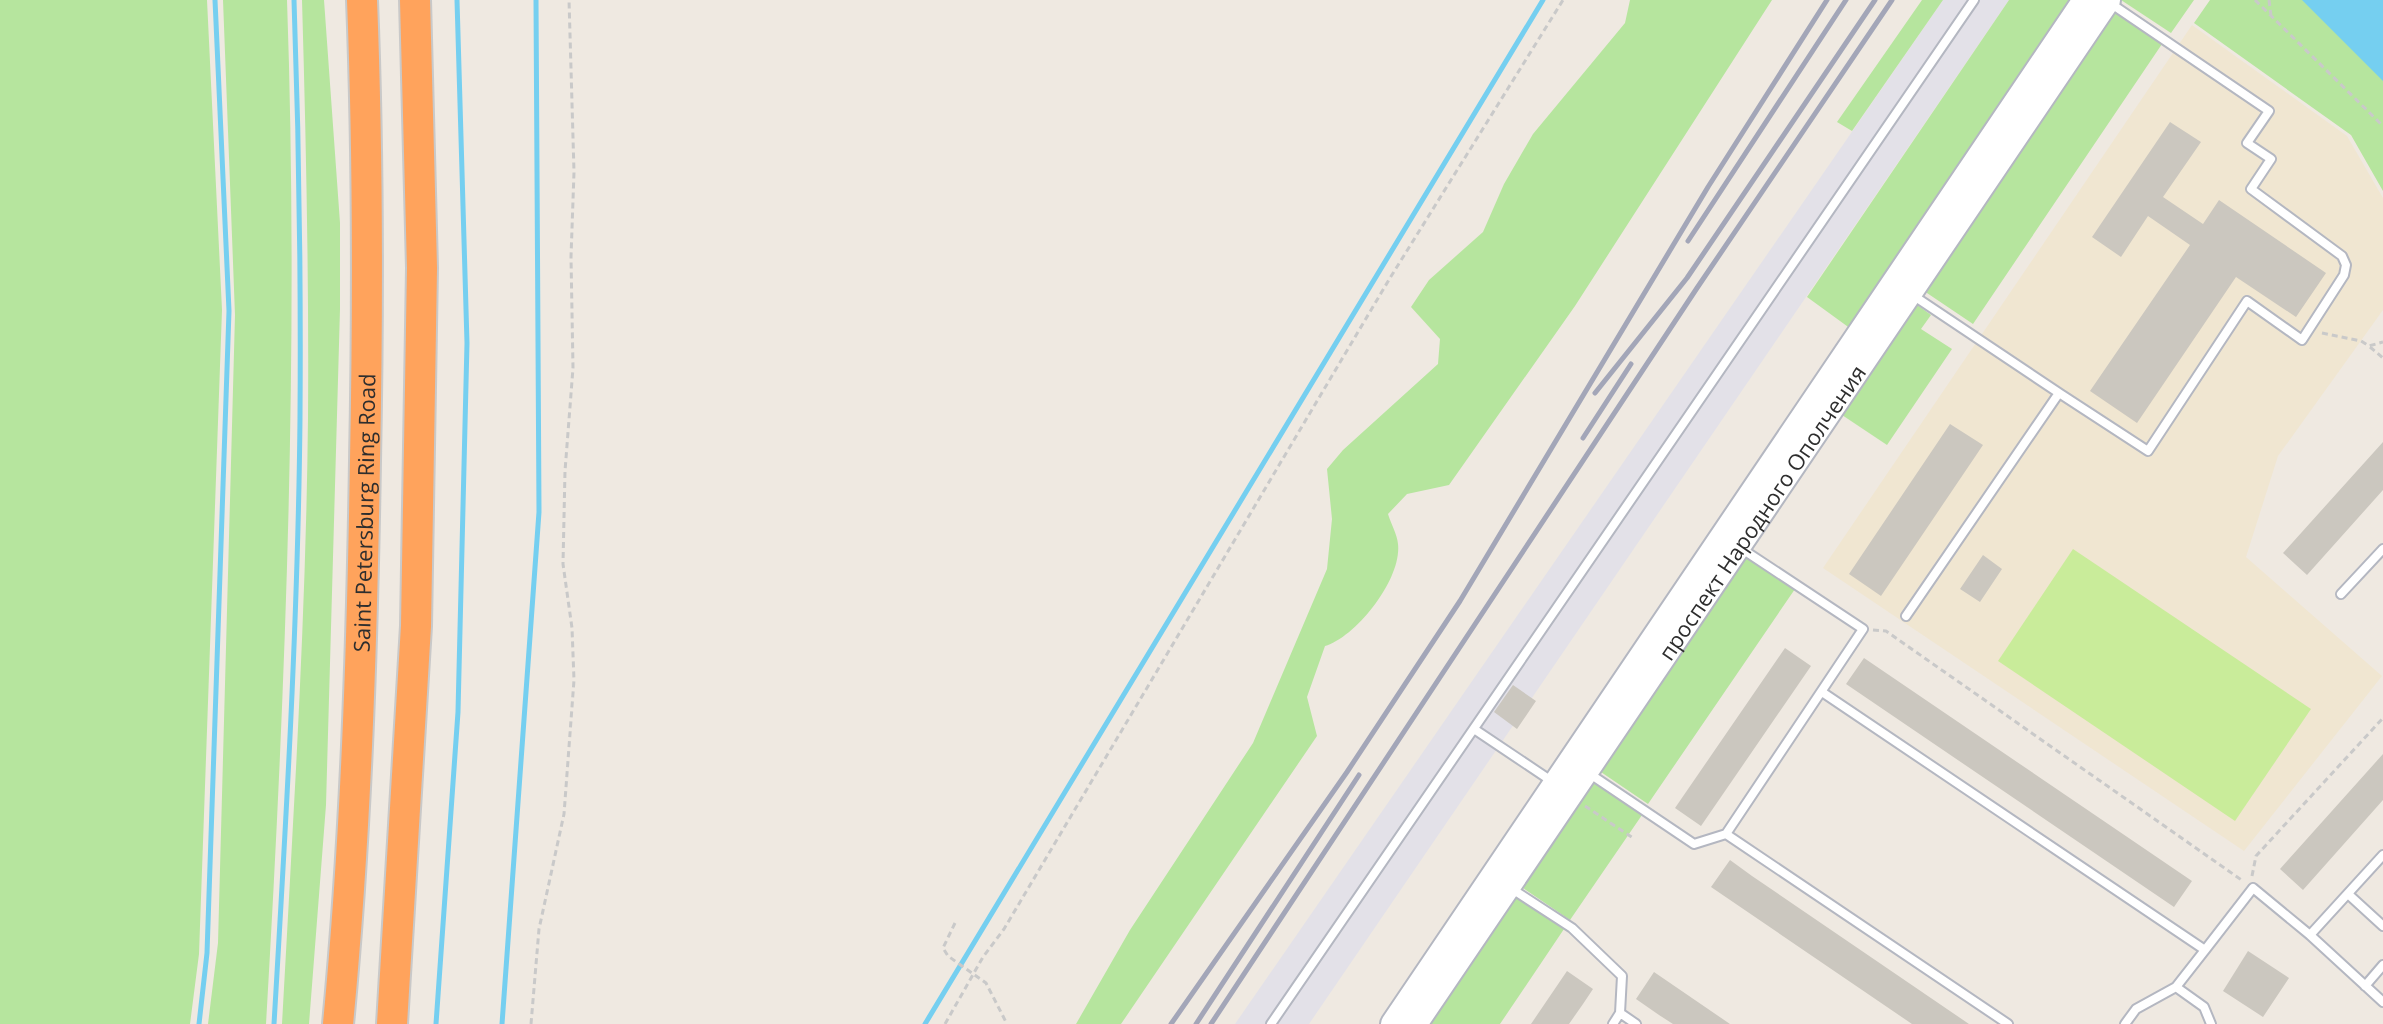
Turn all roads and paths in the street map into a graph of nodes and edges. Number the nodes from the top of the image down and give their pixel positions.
1 (362, 0) edge
2 (415, 0) edge
3 (569, 0) edge
4 (1563, 0) edge
5 (1974, 0) edge
6 (2255, 0) edge
7 (2269, 0) edge
8 (2100, 1) edge
9 (2271, 16) junction
10 (2383, 126) edge
11 (1910, 293) junction
12 (2308, 330) junction
13 (2383, 342) edge
14 (2369, 346) junction
15 (2383, 358) edge
16 (2059, 393) junction
17 (1738, 546) junction
18 (2383, 549) edge
19 (2341, 594) dead end
20 (1906, 616) dead end
21 (1886, 631) dead end
22 (1822, 692) junction
23 (2383, 718) edge
24 (1474, 729) junction
25 (1586, 772) junction
26 (1556, 784) junction
27 (1579, 802) dead end
28 (1726, 834) junction
29 (1633, 838) dead end
30 (2383, 855) edge
31 (1508, 886) junction
32 (2253, 888) junction
33 (2348, 894) junction
34 (955, 923) dead end
35 (2383, 926) edge
36 (2310, 935) junction
37 (2205, 950) junction
38 (2383, 965) edge
39 (974, 974) junction
40 (2365, 986) junction
41 (2176, 987) junction
42 (2383, 1002) edge
43 (1620, 1013) junction
44 (338, 1024) edge
45 (392, 1024) edge
46 (531, 1024) edge
47 (945, 1024) edge
48 (1007, 1024) edge
49 (1271, 1024) edge
50 (1393, 1024) edge
51 (1415, 1024) edge
52 (1613, 1024) edge
53 (1636, 1024) edge
54 (2008, 1024) edge
55 (2125, 1024) edge
56 (2211, 1024) edge

1 - 44 highway, Saint Petersburg Ring Road
2 - 45 highway
3 - 46 path
4 - 39 path
5 - 24 lane
6 - 9 path
7 - 9 path
8 - 11 main road, проспект Народного Ополчения
8 - 12 lane
8 - 26 main road, проспект Народного Ополчения
9 - 10 path
11 - 16 lane
11 - 17 main road, проспект Народного Ополчения
12 - 14 path
12 - 16 lane
13 - 14 path
14 - 15 path
16 - 20 lane
17 - 22 lane
17 - 25 main road, проспект Народного Ополчения
18 - 19 lane
21 - 32 path
22 - 28 lane
22 - 37 lane
23 - 32 path
24 - 26 lane
24 - 49 lane
25 - 28 lane
25 - 31 main road, проспект Народного Ополчения
26 - 50 main road, проспект Народного Ополчения
27 - 29 path
28 - 54 lane
30 - 33 lane
31 - 43 lane
31 - 51 main road, проспект Народного Ополчения
32 - 36 lane
32 - 37 lane
33 - 35 lane
33 - 36 lane
34 - 39 path
36 - 40 lane
37 - 41 lane
38 - 40 lane
39 - 47 path
39 - 48 path
40 - 42 lane
41 - 55 lane
41 - 56 lane
43 - 52 lane
43 - 53 lane

